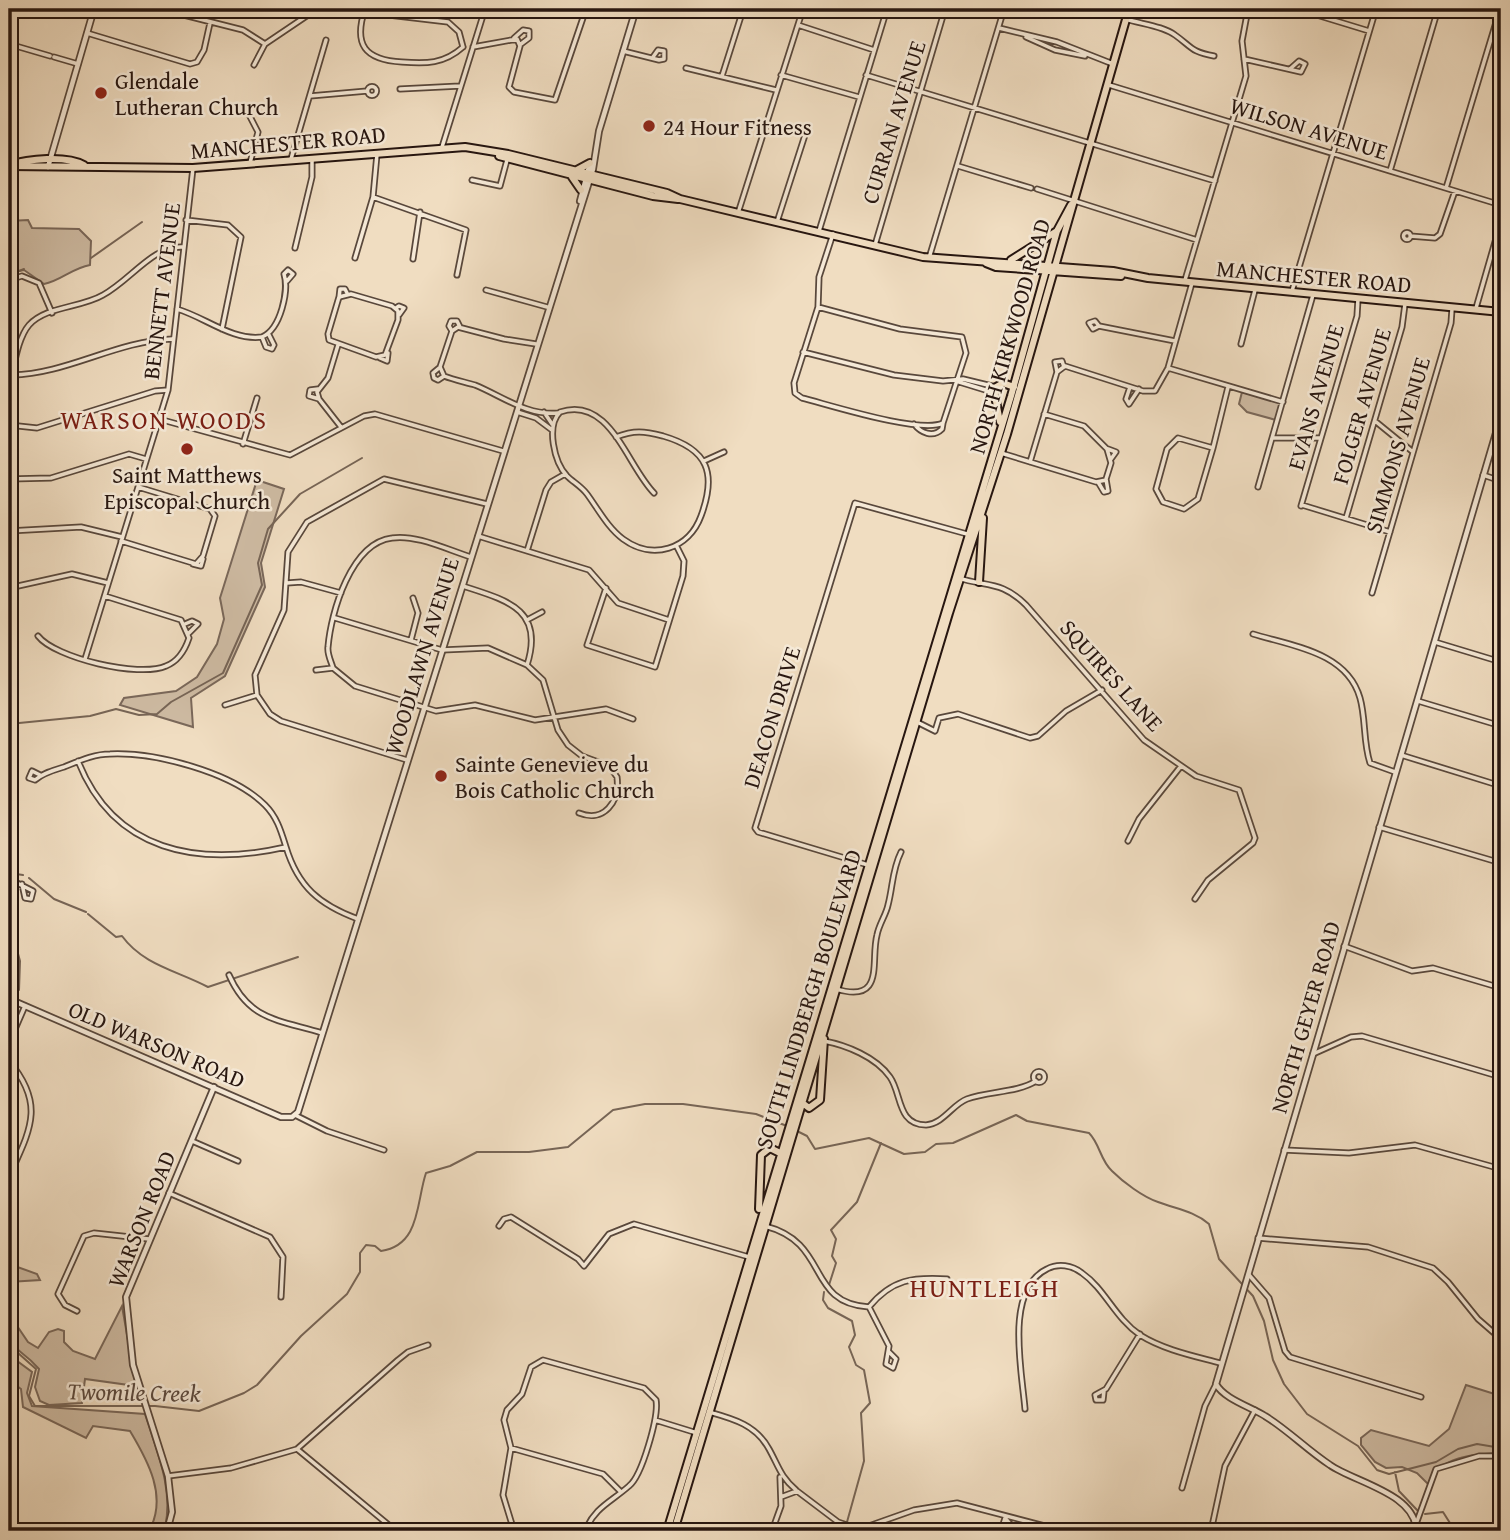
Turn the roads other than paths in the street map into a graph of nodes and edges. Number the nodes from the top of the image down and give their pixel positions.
1 (94, 9) edge
2 (160, 9) edge
3 (312, 9) edge
4 (485, 9) edge
5 (586, 9) edge
6 (636, 9) edge
7 (747, 9) edge
8 (803, 9) edge
9 (887, 9) edge
10 (945, 9) edge
11 (1004, 9) edge
12 (1129, 9) edge
13 (1248, 9) edge
14 (1297, 9) edge
15 (1376, 9) edge
16 (1438, 9) edge
17 (1500, 9) edge
18 (364, 11) edge
19 (740, 11) edge
20 (1126, 19) junction
21 (210, 23) junction
22 (798, 25) junction
23 (999, 28) junction
24 (1369, 31) junction
25 (87, 33) junction
26 (1024, 36) junction
27 (514, 37) junction
28 (326, 40) dead end
29 (9, 44) edge
30 (265, 44) junction
31 (520, 45) junction
32 (463, 47) junction
33 (472, 48) junction
34 (874, 50) junction
35 (623, 51) junction
36 (1087, 56) junction
37 (1214, 56) dead end
38 (653, 57) dead end
39 (1244, 58) junction
40 (78, 64) junction
41 (1113, 64) junction
42 (254, 65) dead end
43 (686, 68) dead end
44 (1290, 69) dead end
45 (782, 75) junction
46 (866, 75) junction
47 (722, 76) junction
48 (1107, 84) junction
49 (460, 86) junction
50 (400, 89) dead end
51 (776, 90) junction
52 (367, 91) dead end
53 (920, 91) junction
54 (309, 96) junction
55 (859, 97) junction
56 (245, 107) dead end
57 (975, 108) junction
58 (1233, 123) junction
59 (805, 135) dead end
60 (1089, 143) junction
61 (442, 147) junction
62 (377, 152) junction
63 (494, 153) junction
64 (1332, 154) junction
65 (312, 158) junction
66 (291, 159) junction
67 (507, 159) junction
68 (250, 163) junction
69 (592, 163) junction
70 (48, 164) junction
71 (9, 166) edge
72 (958, 166) junction
73 (192, 168) junction
74 (1390, 171) junction
75 (573, 173) junction
76 (588, 177) junction
77 (472, 180) dead end
78 (602, 180) junction
79 (1215, 181) junction
80 (1446, 188) junction
81 (583, 191) junction
82 (1455, 191) junction
83 (373, 197) junction
84 (1071, 203) junction
85 (1501, 205) edge
86 (420, 212) junction
87 (738, 213) junction
88 (186, 220) junction
89 (1501, 221) edge
90 (777, 222) junction
91 (819, 231) junction
92 (1057, 231) junction
93 (833, 234) junction
94 (1410, 236) dead end
95 (1197, 240) junction
96 (874, 245) junction
97 (183, 247) junction
98 (295, 248) dead end
99 (355, 258) dead end
100 (929, 258) junction
101 (413, 259) dead end
102 (1007, 261) junction
103 (984, 263) junction
104 (1046, 268) junction
105 (1055, 269) junction
106 (457, 275) dead end
107 (9, 280) edge
108 (288, 281) dead end
109 (1189, 282) junction
110 (1255, 288) junction
111 (486, 290) dead end
112 (1292, 291) junction
113 (1314, 293) junction
114 (1358, 297) junction
115 (1405, 302) junction
116 (1452, 306) junction
117 (547, 307) junction
118 (818, 307) junction
119 (1476, 308) junction
120 (177, 309) junction
121 (1501, 312) edge
122 (52, 313) junction
123 (1099, 326) dead end
124 (460, 327) junction
125 (222, 329) junction
126 (452, 331) junction
127 (269, 334) junction
128 (262, 337) junction
129 (172, 339) junction
130 (1175, 341) junction
131 (536, 344) junction
132 (1241, 344) dead end
133 (338, 345) junction
134 (803, 352) junction
135 (1064, 367) junction
136 (440, 368) junction
137 (1167, 368) junction
138 (1057, 372) junction
139 (12, 375) junction
140 (444, 376) junction
141 (956, 380) junction
142 (9, 386) edge
143 (1013, 387) junction
144 (1130, 387) junction
145 (1228, 387) junction
146 (318, 389) junction
147 (1139, 389) junction
148 (167, 390) junction
149 (995, 390) junction
150 (1015, 395) junction
151 (257, 398) dead end
152 (319, 399) junction
153 (1283, 402) junction
154 (517, 405) junction
155 (515, 411) junction
156 (544, 412) junction
157 (560, 412) junction
158 (1044, 414) junction
159 (1501, 416) edge
160 (159, 419) junction
161 (1375, 421) junction
162 (914, 423) junction
163 (943, 423) junction
164 (552, 424) junction
165 (9, 425) edge
166 (342, 428) junction
167 (552, 430) junction
168 (1000, 432) junction
169 (617, 437) junction
170 (1273, 438) junction
171 (1321, 438) junction
172 (243, 444) junction
173 (1213, 448) junction
174 (503, 451) junction
175 (724, 452) dead end
176 (1413, 452) junction
177 (1001, 453) junction
178 (146, 459) junction
179 (704, 461) junction
180 (1030, 462) junction
181 (565, 474) junction
182 (1483, 475) junction
183 (9, 479) edge
184 (989, 480) junction
185 (1106, 480) junction
186 (1501, 481) edge
187 (1098, 482) junction
188 (138, 487) junction
189 (1258, 487) dead end
190 (654, 493) dead end
191 (985, 503) junction
192 (486, 504) junction
193 (1346, 519) junction
194 (9, 531) edge
195 (1390, 532) junction
196 (967, 534) junction
197 (477, 536) junction
198 (122, 539) junction
199 (677, 547) junction
200 (527, 551) junction
201 (471, 557) junction
202 (957, 577) junction
203 (979, 582) junction
204 (108, 583) junction
205 (287, 583) junction
206 (462, 586) junction
207 (9, 588) edge
208 (606, 588) junction
209 (341, 593) junction
210 (1372, 593) dead end
211 (104, 596) junction
212 (413, 598) dead end
213 (542, 612) dead end
214 (335, 618) junction
215 (527, 620) junction
216 (670, 620) junction
217 (185, 624) junction
218 (188, 634) junction
219 (1253, 634) dead end
220 (38, 636) dead end
221 (411, 640) junction
222 (1435, 642) junction
223 (442, 650) junction
224 (85, 659) junction
225 (1501, 662) edge
226 (527, 665) junction
227 (333, 668) junction
228 (316, 670) dead end
229 (1102, 690) junction
230 (257, 695) junction
231 (1418, 701) junction
232 (225, 705) dead end
233 (424, 707) junction
234 (556, 716) junction
235 (633, 719) dead end
236 (917, 722) junction
237 (1501, 726) edge
238 (1401, 755) junction
239 (407, 760) junction
240 (78, 761) junction
241 (1181, 766) junction
242 (1395, 772) junction
243 (40, 775) dead end
244 (1501, 786) edge
245 (579, 813) dead end
246 (1378, 826) junction
247 (1128, 841) dead end
248 (286, 847) junction
249 (901, 852) dead end
250 (1501, 863) edge
251 (868, 865) junction
252 (9, 879) edge
253 (22, 884) dead end
254 (1195, 899) dead end
255 (358, 919) junction
256 (1344, 946) junction
257 (229, 975) dead end
258 (1501, 988) edge
259 (836, 989) junction
260 (9, 999) edge
261 (26, 1006) junction
262 (824, 1030) junction
263 (322, 1033) junction
264 (824, 1041) junction
265 (9, 1043) edge
266 (1313, 1054) junction
267 (9, 1061) edge
268 (1501, 1077) edge
269 (1036, 1081) dead end
270 (214, 1087) junction
271 (797, 1093) junction
272 (802, 1103) junction
273 (294, 1116) junction
274 (793, 1118) junction
275 (788, 1137) junction
276 (192, 1140) junction
277 (384, 1150) dead end
278 (1284, 1150) junction
279 (780, 1151) junction
280 (238, 1161) dead end
281 (784, 1161) junction
282 (1501, 1169) edge
283 (9, 1177) edge
284 (169, 1193) junction
285 (762, 1224) junction
286 (499, 1226) dead end
287 (1258, 1238) junction
288 (149, 1239) junction
289 (749, 1257) junction
290 (1247, 1276) junction
291 (947, 1279) dead end
292 (281, 1297) dead end
293 (869, 1307) junction
294 (77, 1311) dead end
295 (1140, 1334) junction
296 (1501, 1339) edge
297 (428, 1345) dead end
298 (889, 1352) dead end
299 (1220, 1363) junction
300 (1216, 1384) junction
301 (1104, 1391) dead end
302 (1421, 1397) dead end
303 (1025, 1409) dead end
304 (1255, 1410) junction
305 (709, 1412) junction
306 (655, 1420) junction
307 (697, 1433) junction
308 (511, 1448) junction
309 (297, 1449) junction
310 (1501, 1455) edge
311 (780, 1475) junction
312 (168, 1476) junction
313 (1182, 1488) dead end
314 (797, 1491) junction
315 (620, 1492) junction
316 (781, 1497) junction
317 (673, 1512) junction
318 (1005, 1518) junction
319 (1416, 1524) junction
320 (167, 1531) edge
321 (396, 1531) edge
322 (514, 1531) edge
323 (585, 1531) edge
324 (661, 1531) edge
325 (667, 1531) edge
326 (674, 1531) edge
327 (772, 1531) edge
328 (1001, 1531) edge
329 (1016, 1531) edge
330 (1065, 1531) edge
331 (1211, 1531) edge
332 (1416, 1531) edge

1 - 25 street
2 - 21 street
3 - 30 street
4 - 33 street
5 - 31 street
6 - 35 street, WOODLAWN AVENUE
7 - 19 street
8 - 22 street
9 - 34 street
10 - 53 street, CURRAN AVENUE
11 - 23 street
12 - 20 main road, NORTH KIRKWOOD ROAD
13 - 39 street
14 - 24 street
15 - 24 street
16 - 74 street
17 - 80 street
18 - 32 street
18 - 32 street
19 - 47 street
20 - 37 street
20 - 41 main road, NORTH KIRKWOOD ROAD
21 - 25 street
21 - 30 street
22 - 34 street
22 - 45 street
23 - 26 street
23 - 57 street
24 - 64 street
25 - 40 street
26 - 36 street
26 - 36 street
27 - 31 street
27 - 31 street
27 - 33 street
28 - 54 street
29 - 40 street
30 - 42 street
32 - 33 street
33 - 49 street
34 - 46 street
35 - 38 street
35 - 69 street, WOODLAWN AVENUE
36 - 41 street
39 - 44 street
39 - 58 street
40 - 70 street
41 - 48 main road, NORTH KIRKWOOD ROAD
43 - 47 street
45 - 51 street
45 - 55 street
46 - 53 street
46 - 55 street
47 - 51 street
48 - 58 street, WILSON AVENUE
48 - 60 main road, NORTH KIRKWOOD ROAD
49 - 50 street
49 - 61 street
51 - 87 street
52 - 54 street
53 - 57 street
53 - 96 street, CURRAN AVENUE
54 - 66 street
55 - 91 street
56 - 68 street
57 - 60 street
57 - 72 street
58 - 64 street, WILSON AVENUE
58 - 79 street
59 - 90 street
60 - 79 street
60 - 84 main road, NORTH KIRKWOOD ROAD
61 - 62 main road, MANCHESTER ROAD
61 - 63 main road, MANCHESTER ROAD
62 - 65 main road, MANCHESTER ROAD
62 - 83 street
63 - 67 main road, MANCHESTER ROAD
63 - 75 main road, MANCHESTER ROAD
64 - 74 street, WILSON AVENUE
64 - 112 street
65 - 66 main road, MANCHESTER ROAD
65 - 98 street
66 - 68 main road, MANCHESTER ROAD
67 - 75 main road, MANCHESTER ROAD
67 - 77 street
68 - 73 main road, MANCHESTER ROAD
69 - 75 main road
69 - 76 street, WOODLAWN AVENUE
69 - 78 main road
70 - 71 main road, MANCHESTER ROAD
70 - 73 main road, MANCHESTER ROAD
72 - 84 street
72 - 100 street
73 - 88 street, BENNETT AVENUE
74 - 80 street, WILSON AVENUE
75 - 76 main road, MANCHESTER ROAD
75 - 81 main road
76 - 78 main road, MANCHESTER ROAD
76 - 81 street, WOODLAWN AVENUE
78 - 81 main road
78 - 87 main road, MANCHESTER ROAD
79 - 95 street
80 - 82 street, WILSON AVENUE
81 - 117 street, WOODLAWN AVENUE
82 - 85 street, WILSON AVENUE
82 - 94 street
83 - 86 street
83 - 99 street
84 - 92 main road, NORTH KIRKWOOD ROAD
84 - 95 street
84 - 105 main road, NORTH KIRKWOOD ROAD
86 - 101 street
86 - 106 street
87 - 90 main road, MANCHESTER ROAD
88 - 97 street, BENNETT AVENUE
88 - 125 street
89 - 119 street
90 - 91 main road, MANCHESTER ROAD
91 - 93 main road, MANCHESTER ROAD
92 - 102 main road
92 - 104 main road, NORTH KIRKWOOD ROAD
93 - 96 main road, MANCHESTER ROAD
93 - 118 street
95 - 109 street
96 - 100 main road, MANCHESTER ROAD
97 - 120 street, BENNETT AVENUE
97 - 122 street
100 - 103 main road, MANCHESTER ROAD
102 - 103 main road, MANCHESTER ROAD
102 - 104 main road, MANCHESTER ROAD
103 - 104 main road, MANCHESTER ROAD
104 - 105 main road, MANCHESTER ROAD
104 - 143 main road, NORTH KIRKWOOD ROAD
105 - 109 main road, MANCHESTER ROAD
105 - 150 main road, NORTH KIRKWOOD ROAD
107 - 122 street
108 - 127 street
109 - 110 main road, MANCHESTER ROAD
109 - 130 street
110 - 112 main road, MANCHESTER ROAD
110 - 132 street
111 - 117 street
112 - 113 main road, MANCHESTER ROAD
113 - 114 main road, MANCHESTER ROAD
113 - 153 street
114 - 115 main road, MANCHESTER ROAD
114 - 171 street, EVANS AVENUE
115 - 116 main road, MANCHESTER ROAD
115 - 161 street, FOLGER AVENUE
116 - 119 main road, MANCHESTER ROAD
116 - 176 street, SIMMONS AVENUE
117 - 131 street, WOODLAWN AVENUE
118 - 134 street
118 - 141 street
119 - 121 main road, MANCHESTER ROAD
120 - 125 street
120 - 129 street, BENNETT AVENUE
122 - 139 street
123 - 130 street
124 - 126 street
124 - 126 street
124 - 131 street
125 - 128 street
126 - 136 street
127 - 128 street
127 - 128 street
129 - 139 street
129 - 148 street, BENNETT AVENUE
130 - 137 street
131 - 154 street, WOODLAWN AVENUE
133 - 133 street
133 - 146 street
134 - 141 street
134 - 162 street
135 - 138 street
135 - 138 street
135 - 144 street
136 - 140 street
136 - 140 street
137 - 145 street
137 - 147 street
138 - 158 street
139 - 142 street
140 - 154 street
141 - 149 street
141 - 163 street
143 - 149 main road
143 - 150 main road, NORTH KIRKWOOD ROAD
144 - 147 street
144 - 147 street
145 - 153 street
145 - 173 street
146 - 152 street
146 - 152 street
148 - 160 street, BENNETT AVENUE
148 - 165 street
149 - 150 main road
149 - 168 main road
150 - 168 main road, NORTH KIRKWOOD ROAD
150 - 177 main road, NORTH KIRKWOOD ROAD
151 - 172 street
152 - 166 street
153 - 170 street
154 - 155 street, WOODLAWN AVENUE
154 - 156 street
155 - 167 street
155 - 174 street, WOODLAWN AVENUE
156 - 157 street
156 - 164 street
157 - 164 street
157 - 169 street
158 - 180 street
158 - 185 street
159 - 182 street, NORTH GEYER ROAD
160 - 172 street
160 - 178 street, BENNETT AVENUE
161 - 176 street
161 - 193 street, FOLGER AVENUE
162 - 163 street
162 - 163 street
164 - 167 street
166 - 172 street
166 - 174 street
167 - 181 street
168 - 184 main road, NORTH KIRKWOOD ROAD
169 - 179 street
169 - 190 street
170 - 171 street
170 - 189 street
171 - 193 street, EVANS AVENUE
173 - 173 street
174 - 192 street, WOODLAWN AVENUE
175 - 179 street
176 - 195 street, SIMMONS AVENUE
177 - 180 street
177 - 184 main road, NORTH KIRKWOOD ROAD
178 - 183 street
178 - 188 street, BENNETT AVENUE
179 - 199 street
180 - 187 street
181 - 199 street
181 - 200 street
182 - 186 street
182 - 222 street, NORTH GEYER ROAD
184 - 191 main road, SOUTH LINDBERGH BOULEVARD
184 - 196 main road, SOUTH LINDBERGH BOULEVARD
185 - 187 street
185 - 187 street
188 - 198 street, BENNETT AVENUE
188 - 198 street
191 - 202 main road, SOUTH LINDBERGH BOULEVARD
191 - 203 main road
192 - 197 street, WOODLAWN AVENUE
192 - 205 street
193 - 195 street
194 - 198 street
195 - 210 street, SIMMONS AVENUE
196 - 202 main road, SOUTH LINDBERGH BOULEVARD
196 - 251 street, DEACON DRIVE
197 - 200 street
197 - 201 street, WOODLAWN AVENUE
198 - 204 street, BENNETT AVENUE
199 - 216 street
200 - 208 street
201 - 206 street, WOODLAWN AVENUE
201 - 209 street
202 - 203 street, SQUIRES LANE
202 - 236 main road, SOUTH LINDBERGH BOULEVARD
202 - 251 main road, SOUTH LINDBERGH BOULEVARD
203 - 229 street, SQUIRES LANE
204 - 207 street
204 - 211 street, BENNETT AVENUE
205 - 209 street
205 - 230 street
206 - 215 street
206 - 223 street, WOODLAWN AVENUE
208 - 216 street
208 - 216 street
209 - 214 street
211 - 217 street
211 - 224 street, BENNETT AVENUE
212 - 221 street
213 - 215 street
214 - 221 street
214 - 227 street
215 - 226 street
217 - 218 street
217 - 218 street
218 - 224 street
219 - 242 street
220 - 224 street
221 - 223 street
222 - 225 street
222 - 231 street, NORTH GEYER ROAD
223 - 226 street
223 - 233 street, WOODLAWN AVENUE
226 - 234 street
227 - 228 street
227 - 233 street
229 - 236 street
229 - 241 street, SQUIRES LANE
230 - 232 street
230 - 239 street
231 - 237 street
231 - 238 street, NORTH GEYER ROAD
233 - 234 street
233 - 239 street, WOODLAWN AVENUE
234 - 235 street
234 - 245 street
236 - 259 main road, SOUTH LINDBERGH BOULEVARD
238 - 242 street, NORTH GEYER ROAD
238 - 244 street
239 - 255 street, WOODLAWN AVENUE
240 - 243 street
240 - 248 street
240 - 248 street
241 - 247 street
241 - 254 street, SQUIRES LANE
242 - 246 street, NORTH GEYER ROAD
246 - 250 street
246 - 256 street, NORTH GEYER ROAD
248 - 255 street
249 - 259 street
251 - 271 main road, SOUTH LINDBERGH BOULEVARD
252 - 253 street
255 - 263 street, WOODLAWN AVENUE
256 - 258 street
256 - 266 street, NORTH GEYER ROAD
257 - 263 street
259 - 262 main road, SOUTH LINDBERGH BOULEVARD
260 - 261 street, OLD WARSON ROAD
261 - 265 street
261 - 270 street, OLD WARSON ROAD
262 - 264 main road
262 - 272 main road, SOUTH LINDBERGH BOULEVARD
263 - 273 street, WOODLAWN AVENUE
264 - 269 street
264 - 272 main road
266 - 268 street
266 - 278 street, NORTH GEYER ROAD
267 - 283 street
270 - 273 street, OLD WARSON ROAD
270 - 276 street, WARSON ROAD
271 - 272 main road
271 - 274 main road, SOUTH LINDBERGH BOULEVARD
272 - 274 main road, SOUTH LINDBERGH BOULEVARD
273 - 277 street
274 - 275 main road, SOUTH LINDBERGH BOULEVARD
275 - 279 main road, SOUTH LINDBERGH BOULEVARD
275 - 281 main road, SOUTH LINDBERGH BOULEVARD
276 - 280 street
276 - 284 street, WARSON ROAD
278 - 282 street
278 - 287 street, NORTH GEYER ROAD
279 - 281 main road
279 - 285 main road, SOUTH LINDBERGH BOULEVARD
279 - 285 main road
281 - 285 main road, SOUTH LINDBERGH BOULEVARD
284 - 288 street, WARSON ROAD
284 - 292 street
285 - 289 main road, SOUTH LINDBERGH BOULEVARD
285 - 293 street
285 - 305 main road, SOUTH LINDBERGH BOULEVARD
286 - 289 street
287 - 290 street, NORTH GEYER ROAD
287 - 296 street
288 - 294 street
288 - 312 street, WARSON ROAD
289 - 307 main road, SOUTH LINDBERGH BOULEVARD
290 - 299 street, NORTH GEYER ROAD
290 - 302 street
291 - 293 street
293 - 298 street
295 - 299 street
295 - 301 street
295 - 303 street
297 - 309 street
299 - 300 street, NORTH GEYER ROAD
300 - 304 street
300 - 313 street
304 - 319 street
304 - 331 street
305 - 311 street
305 - 326 main road, SOUTH LINDBERGH BOULEVARD
306 - 307 street
306 - 308 street
306 - 315 street
307 - 317 main road, SOUTH LINDBERGH BOULEVARD
308 - 315 street
308 - 322 street
309 - 312 street
309 - 321 street
310 - 319 street
311 - 314 street
311 - 316 street
312 - 320 street, WARSON ROAD
314 - 316 street
314 - 318 street
315 - 323 street
316 - 327 street
317 - 324 main road
317 - 325 main road, SOUTH LINDBERGH BOULEVARD
318 - 328 street
318 - 329 street
318 - 330 street
319 - 332 street

